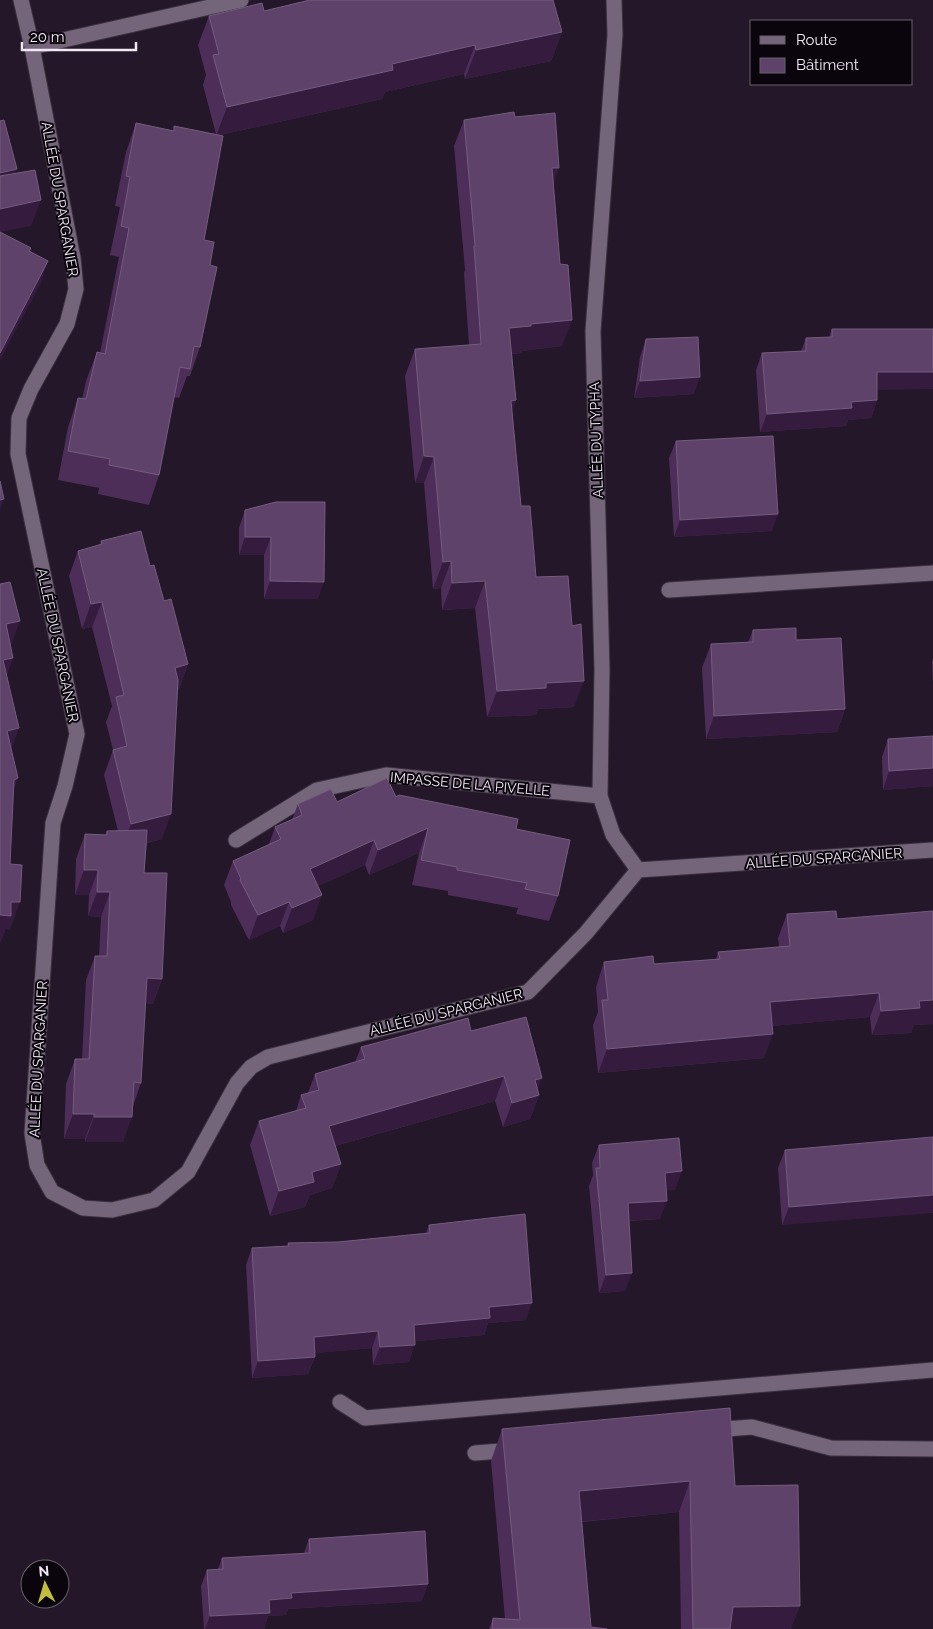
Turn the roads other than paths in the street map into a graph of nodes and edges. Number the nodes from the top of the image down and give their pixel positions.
1 (21, 0) edge
2 (241, 0) edge
3 (614, 0) edge
4 (32, 47) junction
5 (933, 573) edge
6 (669, 590) dead end
7 (600, 796) junction
8 (236, 840) dead end
9 (933, 850) edge
10 (638, 870) junction
11 (933, 1370) edge
12 (340, 1402) dead end
13 (702, 1431) edge
14 (524, 1448) edge
15 (933, 1449) edge
16 (475, 1453) dead end

1 - 4 street, ALLÉE DU SPARGANIER
2 - 4 street
3 - 7 street, ALLÉE DU TYPHA
4 - 10 street, ALLÉE DU SPARGANIER
5 - 6 street
7 - 8 street, IMPASSE DE LA PIVELLE
7 - 10 street, ALLÉE DU TYPHA
9 - 10 street, ALLÉE DU SPARGANIER
11 - 12 street
13 - 15 street
14 - 16 street

